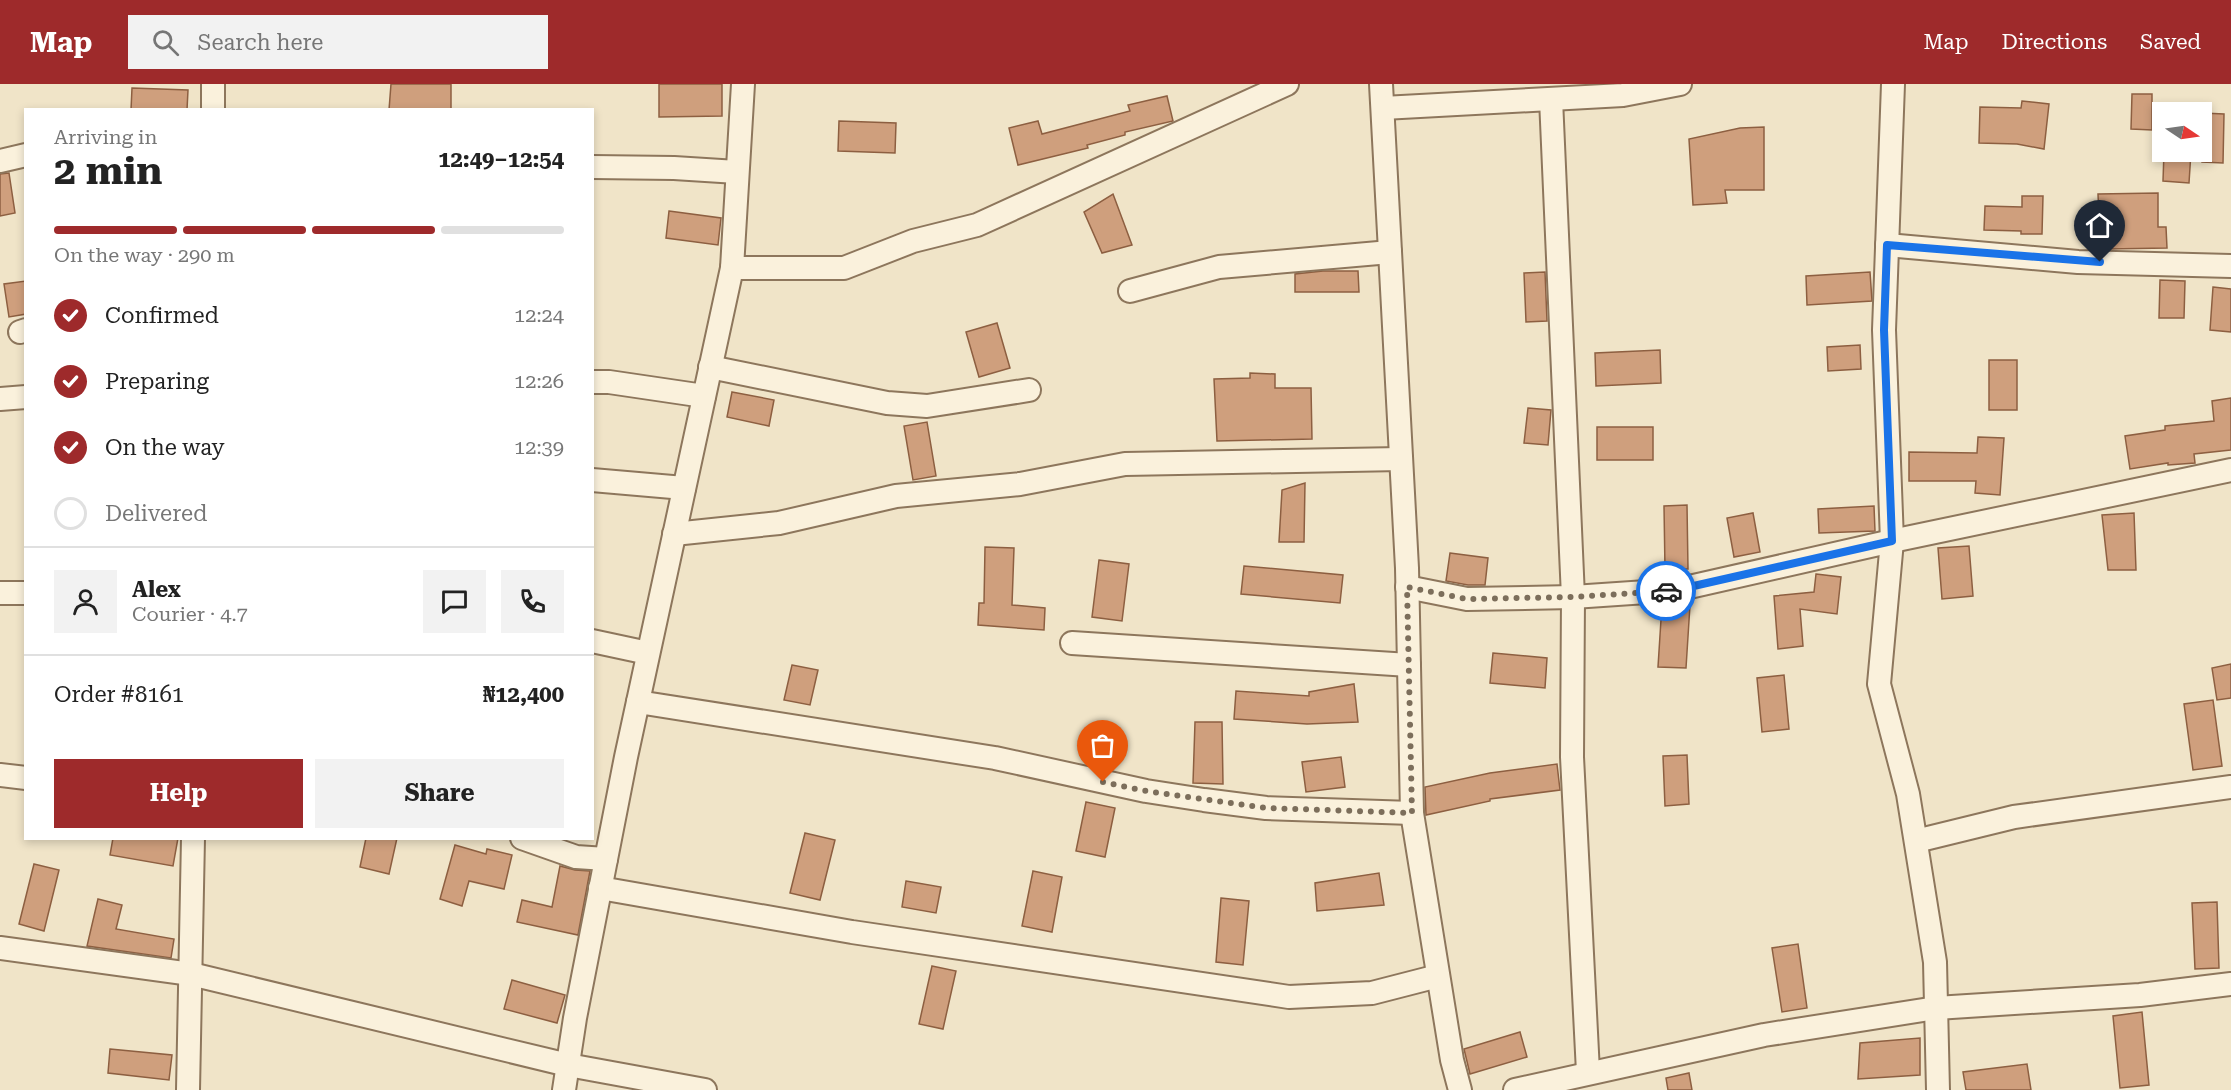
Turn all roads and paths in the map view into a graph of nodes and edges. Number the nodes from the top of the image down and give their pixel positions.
1 (213, 84) edge
2 (742, 84) edge
3 (1287, 84) edge
4 (1381, 84) edge
5 (1680, 84) edge
6 (1893, 84) edge
7 (1551, 99) junction
8 (213, 108) edge
9 (1383, 108) junction
10 (24, 155) edge
11 (0, 161) edge
12 (594, 167) edge
13 (737, 172) junction
14 (1887, 245) junction
15 (1390, 252) junction
16 (2231, 266) edge
17 (732, 268) junction
18 (1130, 291) dead end
19 (710, 367) junction
20 (594, 382) edge
21 (1029, 390) dead end
22 (704, 396) junction
23 (24, 397) edge
24 (0, 399) edge
25 (1401, 459) junction
26 (2231, 470) edge
27 (594, 480) edge
28 (684, 488) junction
29 (674, 534) junction
30 (1892, 541) junction
31 (1407, 587) junction
32 (0, 593) edge
33 (24, 593) edge
34 (1573, 597) junction
35 (594, 641) edge
36 (1072, 643) dead end
37 (648, 653) junction
38 (1409, 665) junction
39 (638, 702) junction
40 (0, 775) edge
41 (24, 778) edge
42 (2231, 787) edge
43 (1412, 813) junction
44 (193, 840) edge
45 (527, 840) edge
46 (1916, 841) junction
47 (606, 859) junction
48 (600, 888) junction
49 (0, 948) edge
50 (191, 974) junction
51 (1438, 976) junction
52 (2231, 984) edge
53 (1936, 1008) junction
54 (568, 1065) junction
55 (1588, 1072) junction
56 (188, 1090) edge
57 (564, 1090) edge
58 (705, 1090) edge
59 (1460, 1090) edge
60 (1515, 1090) edge
61 (1938, 1090) edge

1 - 8 street
2 - 13 street
3 - 17 street
4 - 9 street
5 - 7 street
6 - 14 street
7 - 9 street
7 - 34 street
9 - 15 street
10 - 11 street
12 - 13 street
13 - 17 street
14 - 16 street
14 - 30 street
15 - 18 street
15 - 25 street
17 - 19 street
19 - 21 street
19 - 22 street
20 - 22 street
22 - 28 street
23 - 24 street
25 - 29 street
25 - 31 street
26 - 30 street
27 - 28 street
28 - 29 street
29 - 37 street
30 - 34 street
30 - 46 street
31 - 34 street
31 - 38 street
32 - 33 street
34 - 55 street
35 - 37 street
36 - 38 street
37 - 39 street
38 - 43 street
39 - 43 street
39 - 47 street
40 - 41 street
42 - 46 street
43 - 51 street
44 - 50 street
45 - 47 street
46 - 53 street
47 - 48 street
48 - 51 street
48 - 54 street
49 - 50 street
50 - 54 street
50 - 56 street
51 - 59 street
52 - 53 street
53 - 55 street
53 - 61 street
54 - 57 street
54 - 58 street
55 - 60 street

